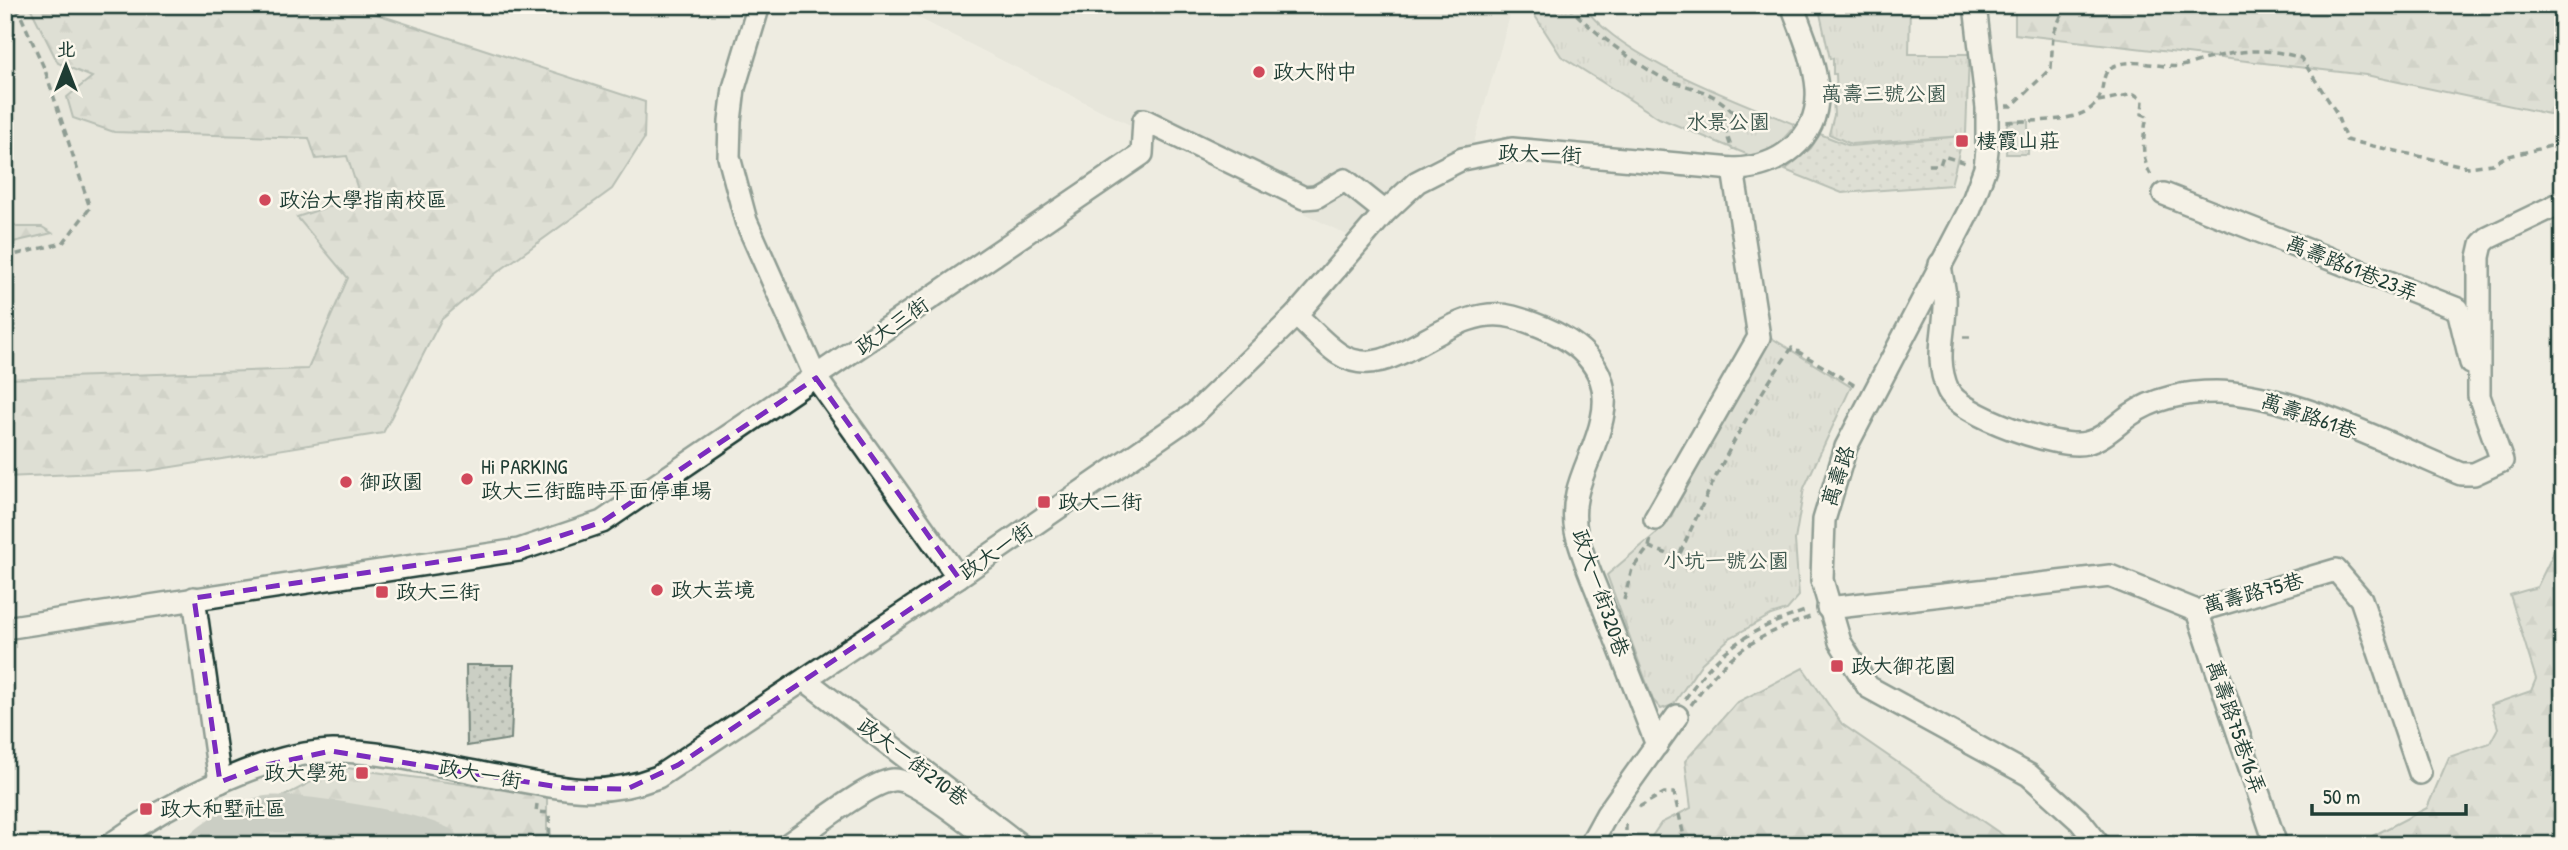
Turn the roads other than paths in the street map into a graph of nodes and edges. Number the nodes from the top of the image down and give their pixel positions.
1 (1793, 5) edge
2 (1975, 5) edge
3 (756, 6) edge
4 (1733, 169) junction
5 (2164, 194) road end
6 (2563, 202) edge
7 (1385, 212) junction
8 (1940, 264) junction
9 (1296, 315) junction
10 (816, 379) junction
11 (2479, 396) junction
12 (1655, 519) dead end
13 (958, 577) junction
14 (194, 598) junction
15 (2197, 611) junction
16 (1815, 612) junction
17 (5, 628) edge
18 (805, 680) junction
19 (1677, 716) road end
20 (1657, 745) junction
21 (2420, 773) dead end
22 (220, 782) junction
23 (2275, 842) dead end
24 (110, 845) edge
25 (787, 845) edge
26 (998, 845) edge
27 (1020, 845) edge
28 (1590, 845) edge
29 (2099, 845) edge

1 - 4 street, 政大一街
2 - 8 street, 萬壽路
3 - 10 street
4 - 7 street, 政大一街
4 - 12 street
5 - 11 street, 萬壽路61巷23弄
6 - 11 street, 萬壽路61巷
7 - 9 street, 政大一街
7 - 10 street, 政大三街
8 - 11 street, 萬壽路61巷
8 - 16 street, 萬壽路
9 - 13 street, 政大一街
9 - 20 street, 政大一街320巷
10 - 13 street
10 - 14 street, 政大三街
13 - 18 street, 政大一街
14 - 17 street, 政大三街
14 - 22 street
15 - 16 street, 萬壽路75巷
15 - 21 street, 萬壽路75巷
15 - 23 street, 萬壽路75巷16弄
16 - 29 street, 萬壽路
18 - 22 street, 政大一街
18 - 27 street, 政大一街210巷
19 - 20 street
20 - 28 street
22 - 24 street, 政大一街
25 - 26 street

